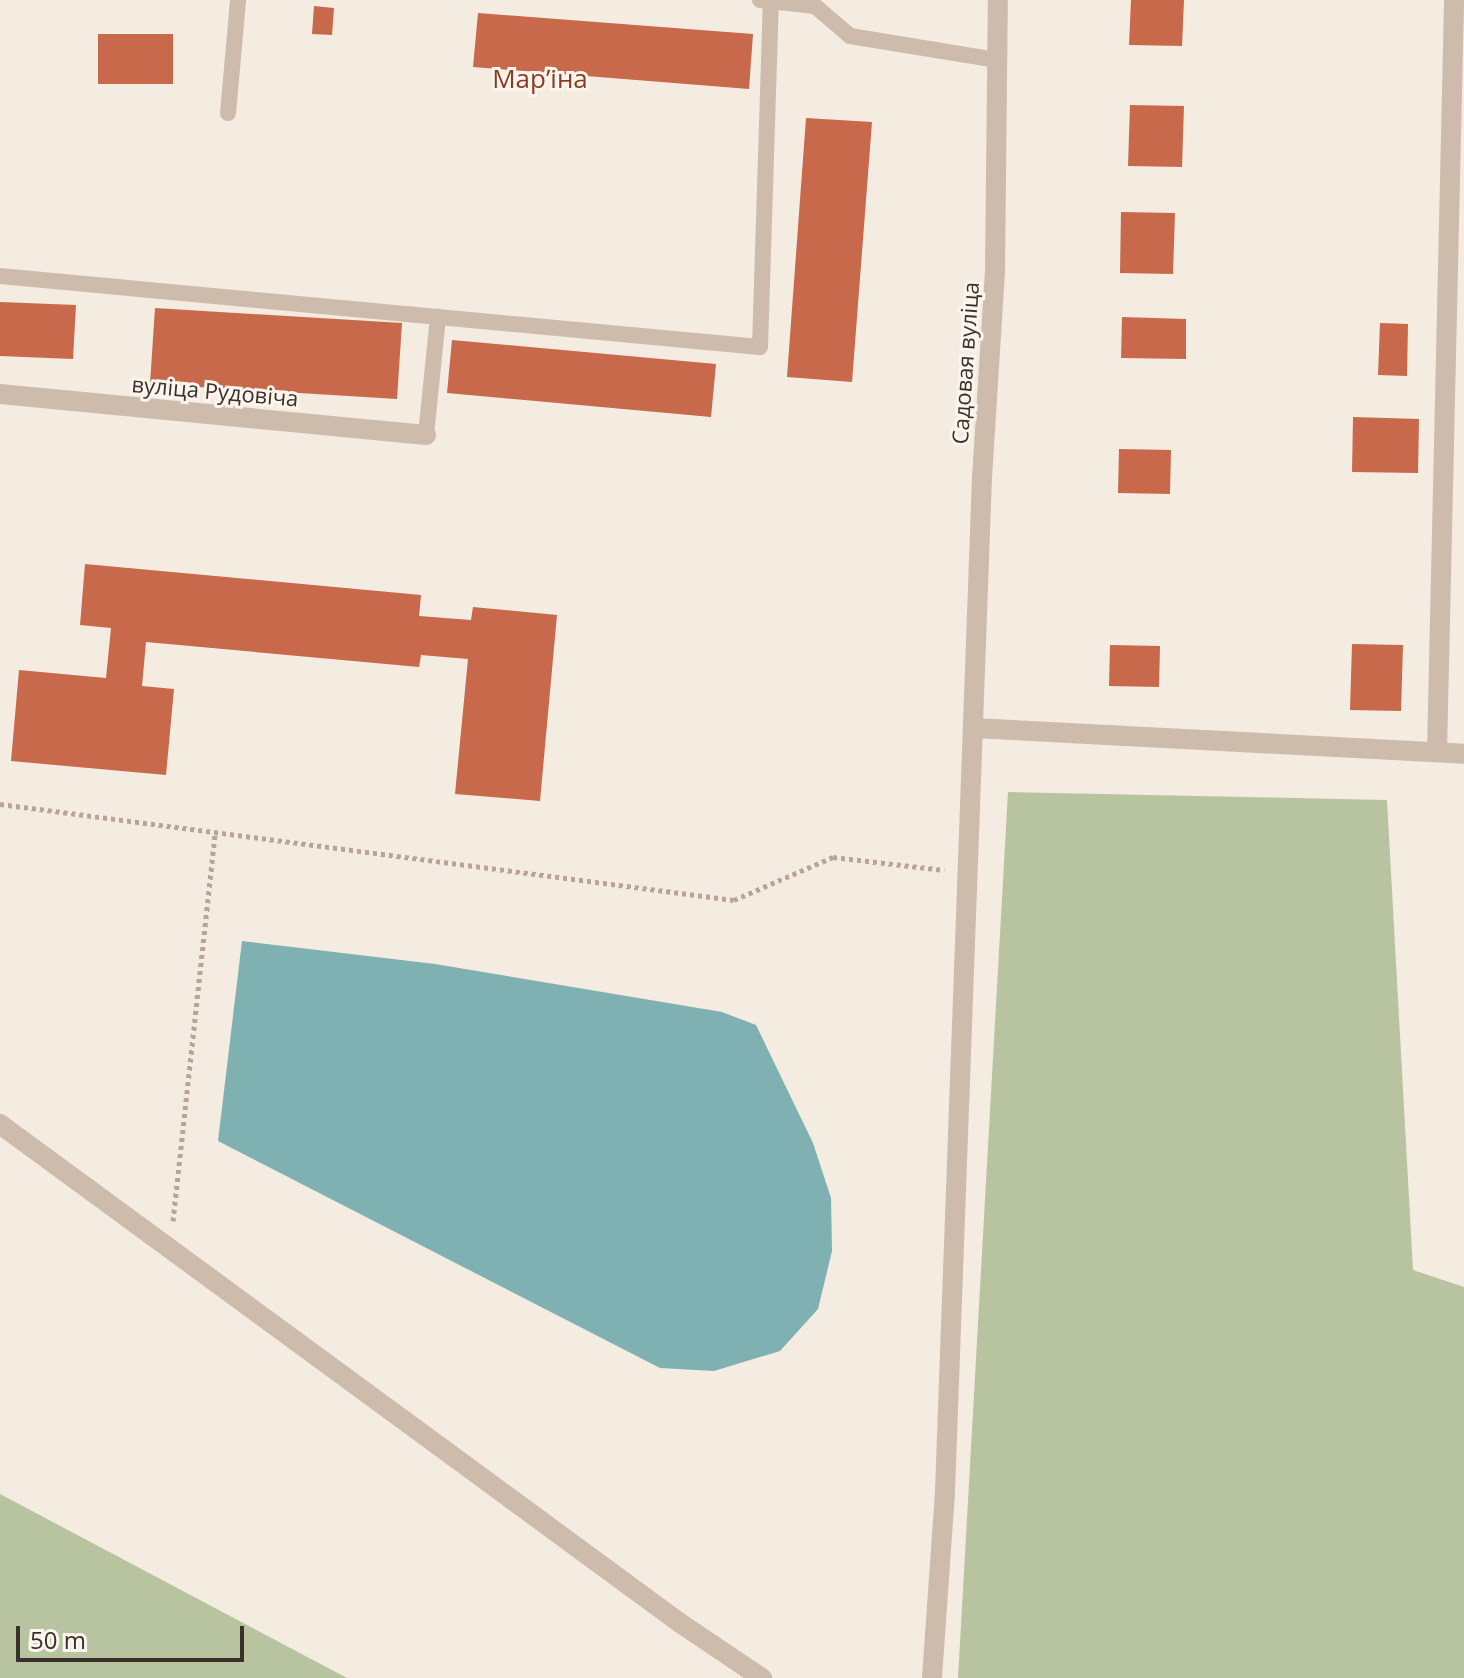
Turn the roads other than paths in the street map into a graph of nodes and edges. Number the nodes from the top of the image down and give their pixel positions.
1 (238, 0) edge
2 (998, 0) edge
3 (1454, 0) edge
4 (766, 1) edge
5 (996, 60) junction
6 (228, 113) dead end
7 (0, 276) edge
8 (438, 317) junction
9 (0, 394) edge
10 (426, 435) joint
11 (974, 728) junction
12 (1437, 752) junction
13 (1464, 754) edge
14 (0, 1124) edge
15 (762, 1678) edge
16 (932, 1678) edge

1 - 6 lane
2 - 5 street, Садовая вуліца
3 - 12 street
4 - 5 lane
4 - 8 lane
5 - 11 street, Садовая вуліца
7 - 8 lane
8 - 10 lane
9 - 10 street, вуліца Рудовіча
11 - 12 street
11 - 16 street, Садовая вуліца
12 - 13 street
14 - 15 street

